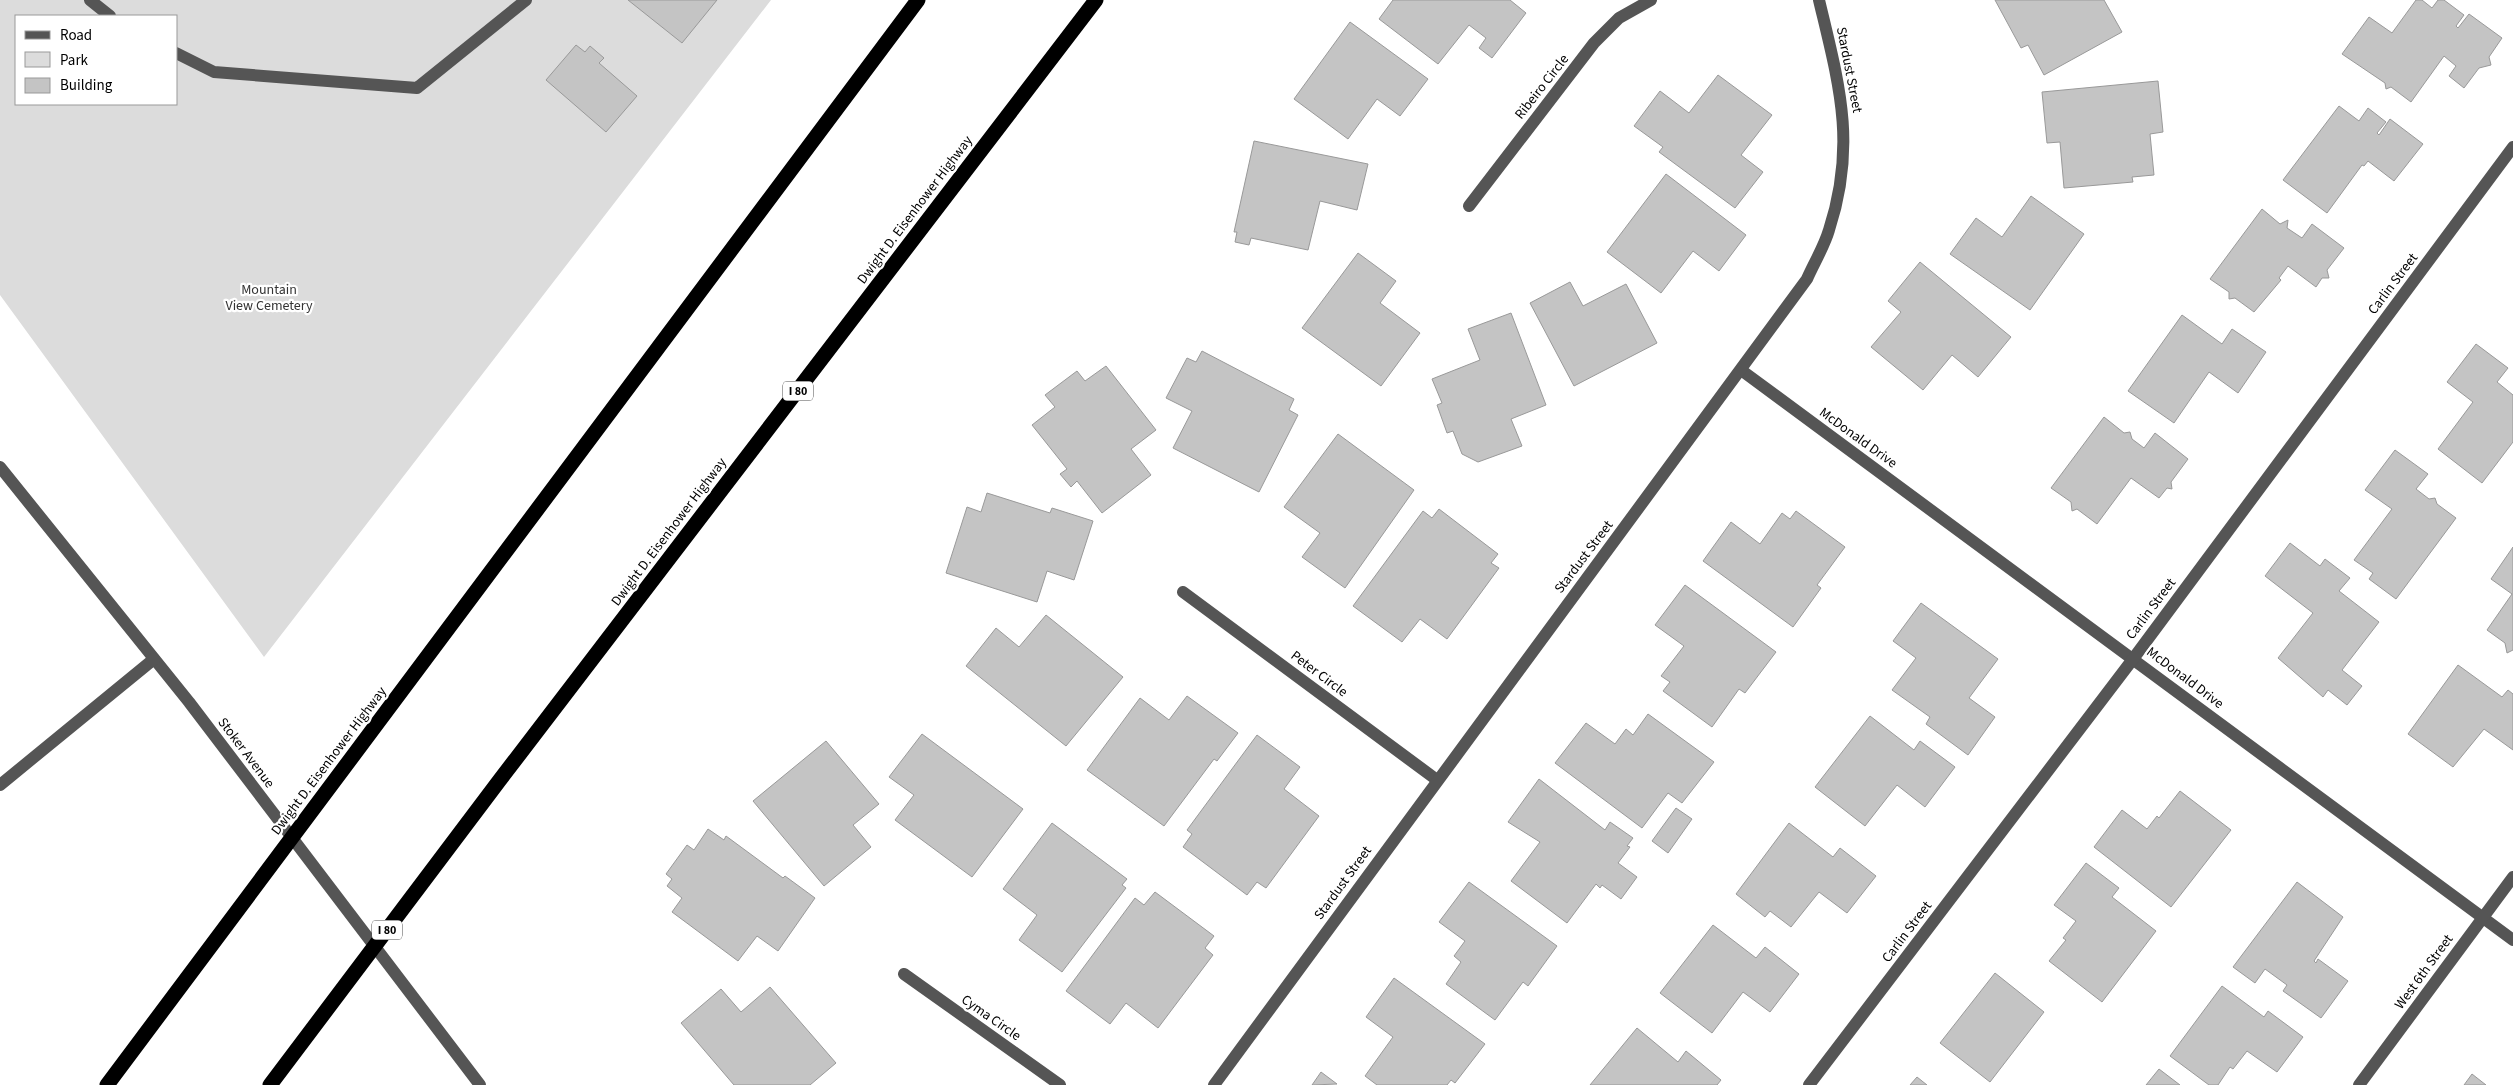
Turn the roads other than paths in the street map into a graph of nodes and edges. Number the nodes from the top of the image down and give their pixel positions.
1 (90, 0) edge
2 (526, 0) edge
3 (918, 0) edge
4 (1096, 0) edge
5 (1651, 0) edge
6 (1820, 0) edge
7 (109, 15) edge
8 (178, 54) edge
9 (2513, 148) edge
10 (1469, 206) dead end
11 (1741, 370) junction
12 (0, 467) edge
13 (1183, 592) dead end
14 (2133, 658) junction
15 (154, 659) junction
16 (1437, 780) junction
17 (0, 785) edge
18 (2513, 877) edge
19 (2483, 918) junction
20 (2513, 940) edge
21 (904, 974) dead end
22 (273, 1082) edge
23 (107, 1085) edge
24 (480, 1085) edge
25 (1060, 1085) edge
26 (1214, 1085) edge
27 (1809, 1085) edge
28 (2359, 1085) edge

1 - 7 street
2 - 8 street
3 - 23 highway, Dwight D. Eisenhower Highway
4 - 22 highway, Dwight D. Eisenhower Highway / I 80
5 - 10 street, Ribeiro Circle
6 - 11 street, Stardust Street
9 - 14 street, Carlin Street
11 - 14 street, McDonald Drive
11 - 16 street, Stardust Street
12 - 15 street, Stoker Avenue
13 - 16 street, Peter Circle
14 - 19 street, McDonald Drive
14 - 27 street, Carlin Street
15 - 17 street
15 - 24 street, Stoker Avenue
16 - 26 street, Stardust Street
18 - 19 street, West 6th Street
19 - 20 street, McDonald Drive
19 - 28 street, West 6th Street
21 - 25 street, Cyma Circle

